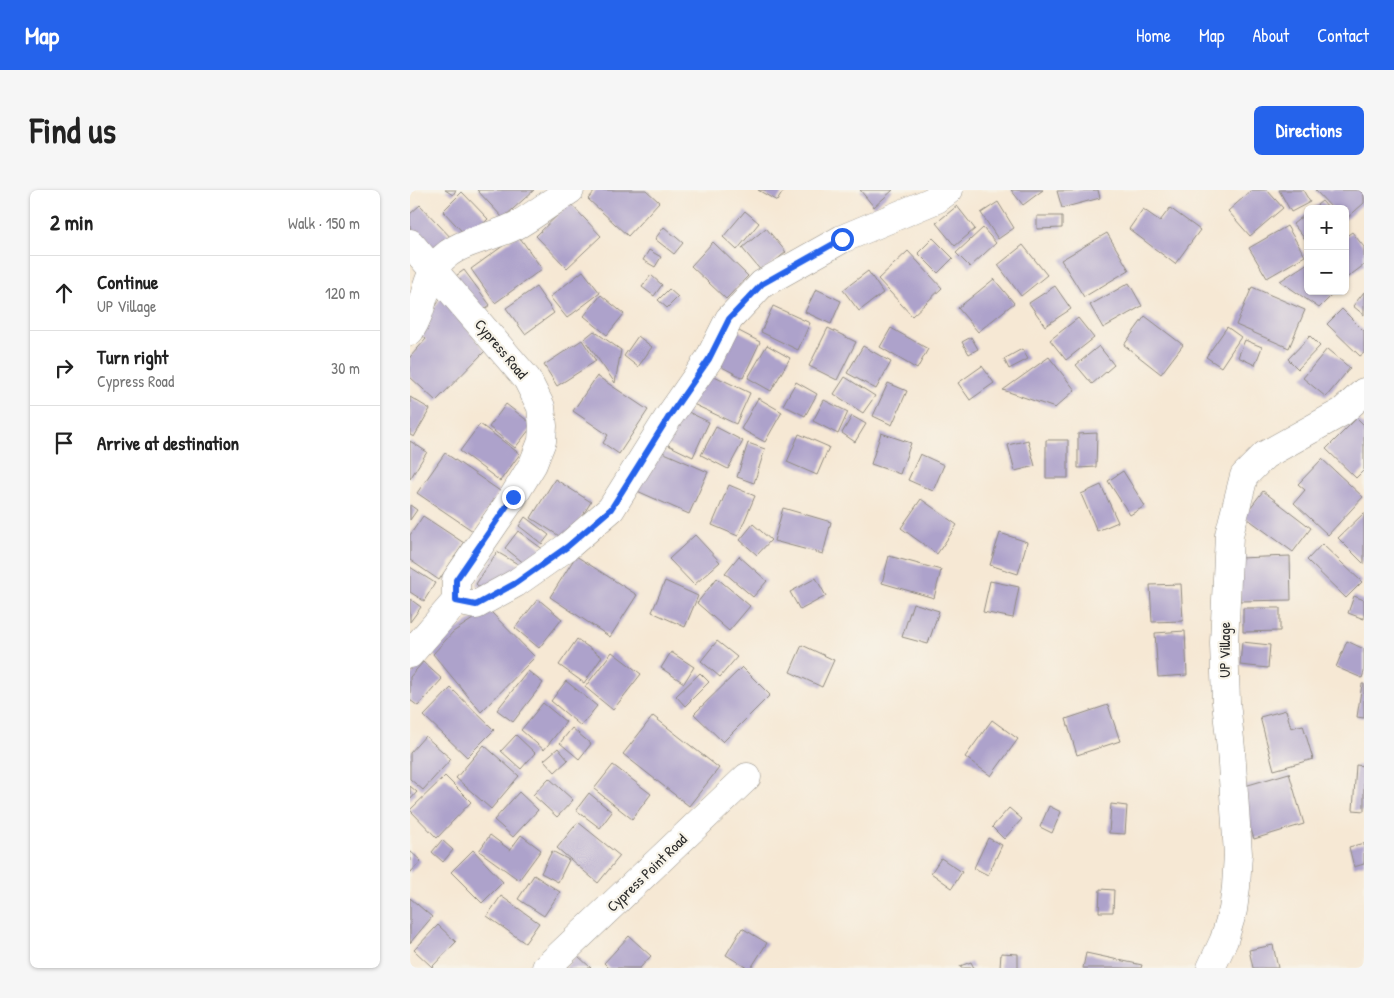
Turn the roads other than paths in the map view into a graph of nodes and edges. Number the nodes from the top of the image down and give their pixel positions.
1 (570, 190) edge
2 (949, 190) edge
3 (410, 243) edge
4 (434, 270) junction
5 (410, 331) edge
6 (1364, 392) edge
7 (456, 601) junction
8 (410, 654) edge
9 (747, 777) dead end
10 (546, 968) edge
11 (1211, 968) edge

1 - 4 street
2 - 7 street
3 - 4 street, Cypress Road
4 - 5 street
4 - 7 street, Cypress Road
6 - 11 street, UP Village
7 - 8 street
9 - 10 street, Cypress Point Road

